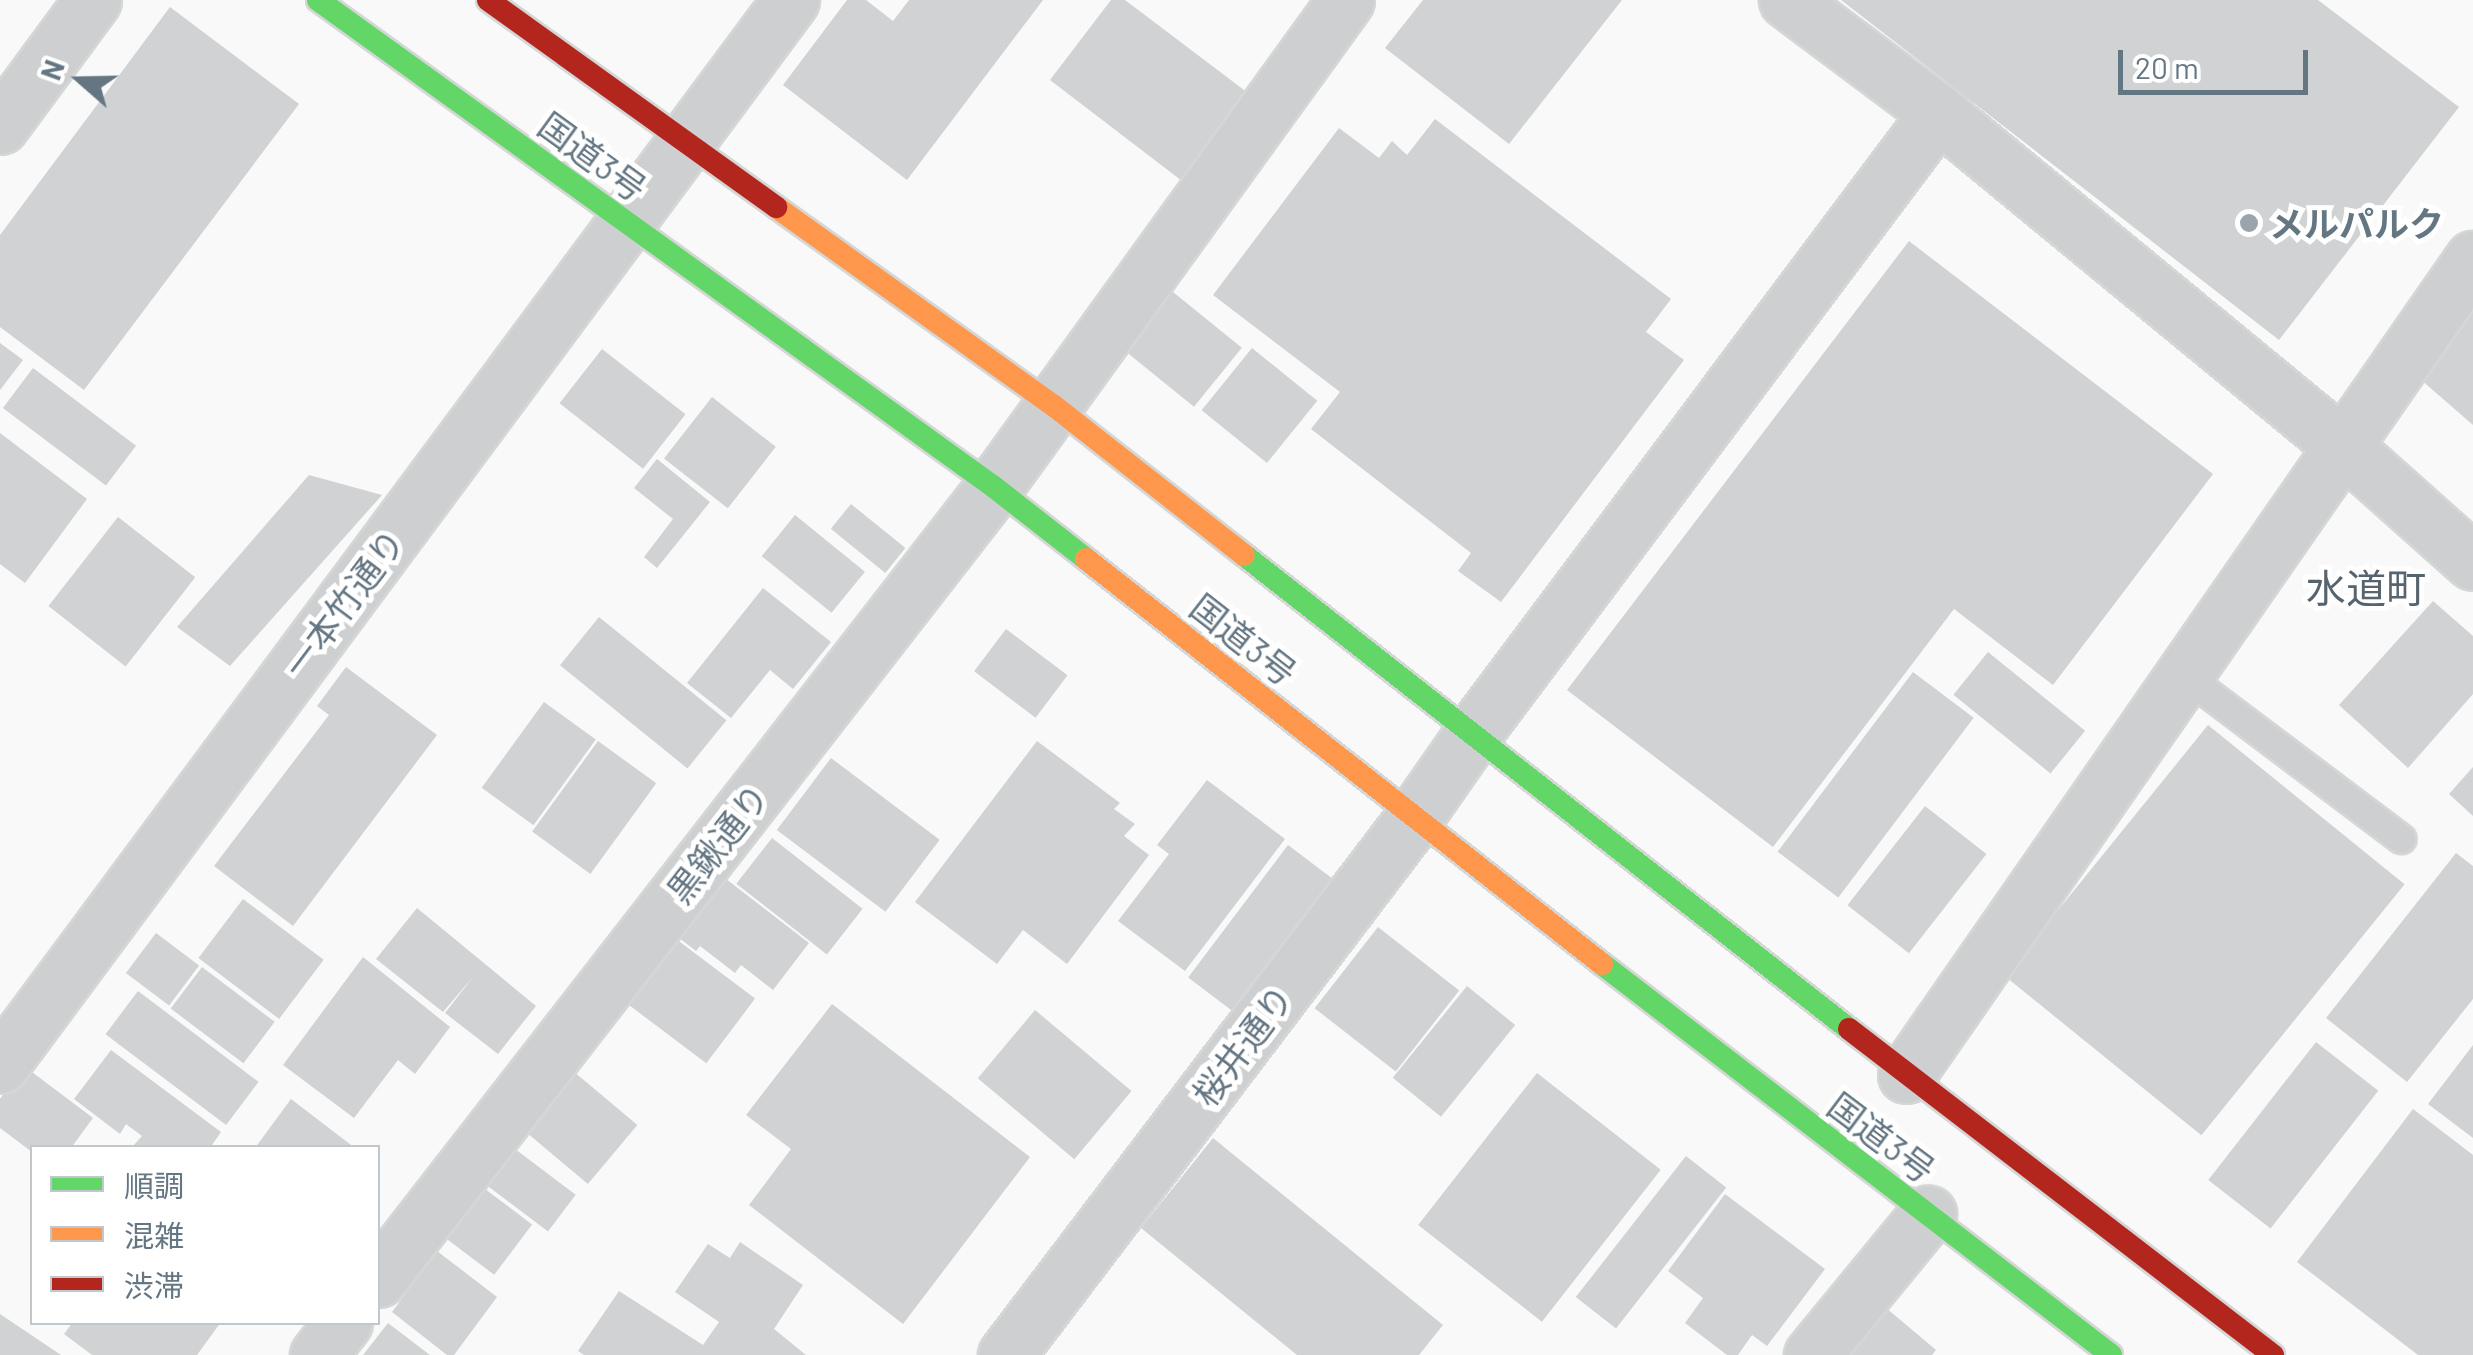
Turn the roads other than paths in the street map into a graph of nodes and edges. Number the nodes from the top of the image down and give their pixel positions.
1 (92, 0) edge
2 (318, 0) edge
3 (488, 0) edge
4 (791, 0) edge
5 (1346, 0) edge
6 (1787, 0) edge
7 (1938, 114) junction
8 (0, 126) edge
9 (684, 140) junction
10 (626, 223) junction
11 (2473, 259) edge
12 (1054, 406) junction
13 (2344, 448) junction
14 (994, 486) junction
15 (2473, 562) edge
16 (2185, 676) junction
17 (1474, 732) junction
18 (1414, 818) junction
19 (2401, 839) dead end
20 (0, 1065) edge
21 (1906, 1075) junction
22 (1928, 1214) junction
23 (380, 1276) edge
24 (342, 1325) edge
25 (318, 1355) edge
26 (1006, 1355) edge
27 (1812, 1355) edge
28 (2111, 1355) edge
29 (2272, 1355) edge

1 - 8 street
2 - 10 highway, 国道3号
3 - 9 highway, 国道3号
4 - 9 street, 一本竹通り
5 - 12 street, 黒鍬通り
6 - 7 street
7 - 13 street
7 - 17 street, 桜井通り
9 - 10 street, 一本竹通り
9 - 12 highway, 国道3号
10 - 14 highway, 国道3号
10 - 20 street, 一本竹通り
11 - 13 street
12 - 14 street, 黒鍬通り
12 - 17 highway, 国道3号
13 - 15 street
13 - 16 street
14 - 18 highway, 国道3号
14 - 23 street, 黒鍬通り
16 - 19 lane
16 - 21 street
17 - 18 street, 桜井通り
17 - 21 highway, 国道3号
18 - 22 highway, 国道3号
18 - 26 street, 桜井通り
21 - 29 highway, 国道3号
22 - 27 street
22 - 28 highway, 国道3号
24 - 25 street

